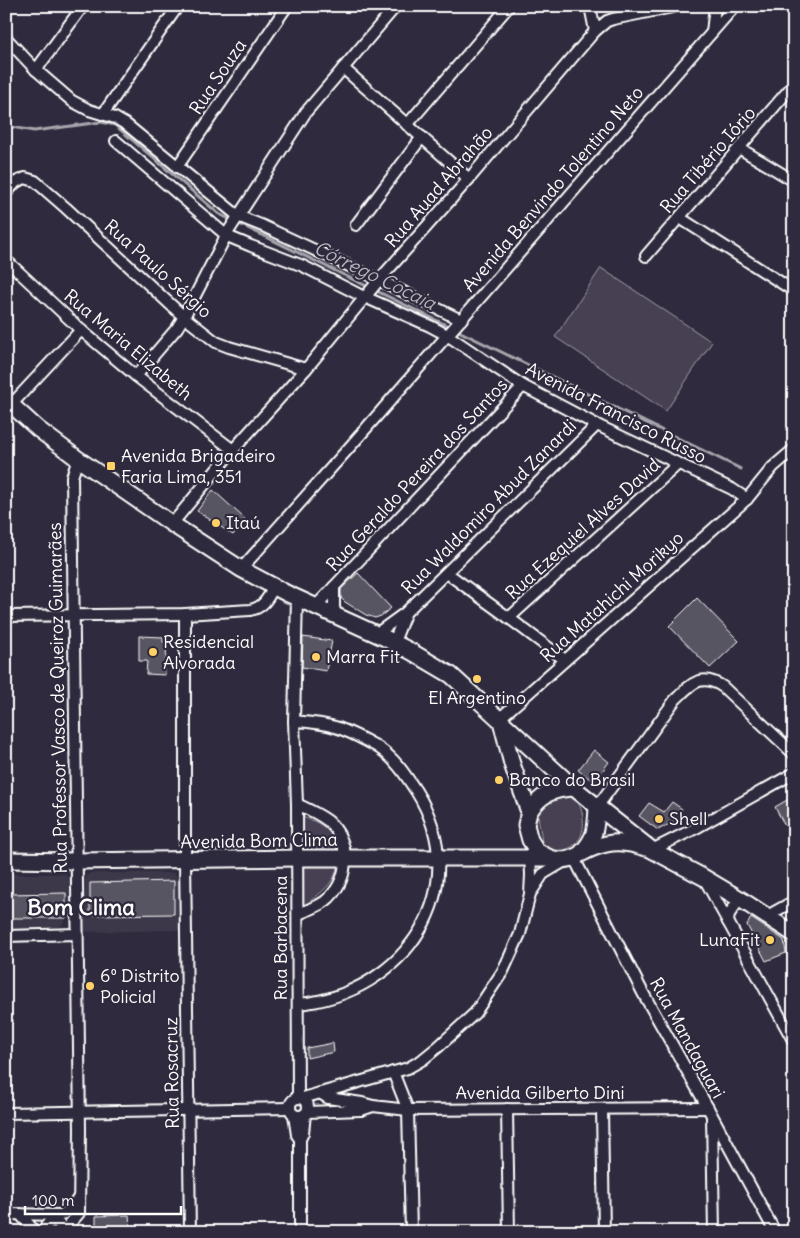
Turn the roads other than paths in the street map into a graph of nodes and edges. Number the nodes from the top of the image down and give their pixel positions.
1 (83, 6) edge
2 (178, 6) edge
3 (287, 6) edge
4 (396, 6) edge
5 (509, 6) edge
6 (590, 6) edge
7 (678, 6) edge
8 (715, 6) edge
9 (735, 6) edge
10 (594, 31) junction
11 (712, 33) junction
12 (6, 38) edge
13 (343, 68) junction
14 (36, 70) junction
15 (794, 84) edge
16 (103, 114) junction
17 (407, 125) junction
18 (422, 137) junction
19 (116, 140) dead end
20 (739, 148) junction
21 (177, 167) junction
22 (469, 179) junction
23 (794, 181) edge
24 (6, 193) edge
25 (236, 218) junction
26 (680, 218) junction
27 (356, 225) dead end
28 (227, 234) junction
29 (646, 256) dead end
30 (6, 260) edge
31 (377, 282) junction
32 (794, 291) edge
33 (367, 294) junction
34 (184, 317) junction
35 (460, 321) junction
36 (81, 330) junction
37 (448, 334) junction
38 (306, 369) junction
39 (136, 376) junction
40 (523, 386) junction
41 (9, 402) edge
42 (596, 425) junction
43 (794, 449) edge
44 (233, 450) junction
45 (78, 459) junction
46 (678, 464) junction
47 (751, 495) junction
48 (172, 524) junction
49 (241, 569) junction
50 (446, 573) junction
51 (274, 587) junction
52 (334, 587) junction
53 (297, 598) junction
54 (316, 606) junction
55 (405, 613) junction
56 (185, 614) junction
57 (74, 615) junction
58 (336, 615) junction
59 (6, 616) edge
60 (509, 618) junction
61 (376, 634) junction
62 (394, 642) junction
63 (565, 660) junction
64 (294, 720) junction
65 (500, 720) junction
66 (794, 754) edge
67 (794, 773) edge
68 (574, 788) junction
69 (297, 804) junction
70 (597, 807) junction
71 (529, 812) junction
72 (530, 840) junction
73 (652, 850) junction
74 (573, 857) junction
75 (297, 858) junction
76 (346, 858) junction
77 (438, 858) junction
78 (512, 858) junction
79 (530, 858) junction
80 (550, 858) junction
81 (6, 860) edge
82 (185, 860) junction
83 (76, 862) junction
84 (703, 877) junction
85 (530, 894) junction
86 (740, 899) junction
87 (794, 901) edge
88 (298, 914) junction
89 (767, 916) junction
90 (728, 922) junction
91 (77, 934) junction
92 (794, 934) edge
93 (6, 936) edge
94 (298, 1004) junction
95 (794, 1042) edge
96 (393, 1072) junction
97 (320, 1093) junction
98 (300, 1098) junction
99 (373, 1106) junction
100 (507, 1109) junction
101 (602, 1109) junction
102 (189, 1110) junction
103 (408, 1110) junction
104 (292, 1111) junction
105 (80, 1112) junction
106 (710, 1112) junction
107 (6, 1113) edge
108 (306, 1113) junction
109 (300, 1139) junction
110 (79, 1197) junction
111 (6, 1214) edge
112 (20, 1214) junction
113 (65, 1229) edge
114 (43, 1230) edge
115 (35, 1232) edge
116 (190, 1232) edge
117 (300, 1232) edge
118 (411, 1232) edge
119 (509, 1232) edge
120 (604, 1232) edge
121 (714, 1232) edge
122 (775, 1232) edge

1 - 14 street
2 - 16 street
3 - 21 street, Rua Souza
4 - 13 street
5 - 17 street
6 - 10 street
7 - 10 street, Rua Auad Abrahão
8 - 11 street
9 - 11 street, Avenida Benvindo Tolentino Neto
10 - 22 street, Rua Auad Abrahão
11 - 35 street, Avenida Benvindo Tolentino Neto
12 - 14 street
13 - 17 street
13 - 25 street
14 - 16 street
15 - 20 street, Rua Tibério Iório
16 - 21 street
17 - 18 street
18 - 22 street
18 - 27 street
19 - 28 street, Avenida Francisco Russo
20 - 23 street
20 - 26 street, Rua Tibério Iório
21 - 25 street
22 - 31 street, Rua Auad Abrahão
24 - 34 street, Rua Paulo Sérgio
25 - 28 street
25 - 31 street
26 - 29 street, Rua Tibério Iório
26 - 32 street
28 - 33 street, Avenida Francisco Russo
28 - 34 street
30 - 36 street, Rua Maria Elizabeth
31 - 33 street, Rua Auad Abrahão
31 - 35 street
33 - 37 street, Avenida Francisco Russo
33 - 38 street, Rua Auad Abrahão
34 - 38 street, Rua Paulo Sérgio
34 - 39 street
35 - 37 street, Avenida Benvindo Tolentino Neto
36 - 39 street, Rua Maria Elizabeth
36 - 41 street
37 - 40 street, Avenida Francisco Russo
37 - 49 street, Avenida Benvindo Tolentino Neto
38 - 44 street, Rua Auad Abrahão
39 - 44 street, Rua Maria Elizabeth
40 - 42 street, Avenida Francisco Russo
40 - 52 street, Rua Geraldo Pereira dos Santos
41 - 45 main road
42 - 46 street, Avenida Francisco Russo
42 - 50 street, Rua Waldomiro Abud Zanardi
43 - 47 street, Rua Matahichi Morikyo
44 - 48 street, Rua Auad Abrahão
45 - 48 main road
45 - 57 street, Rua Professor Vasco de Queiroz Guimarães
46 - 47 street, Avenida Francisco Russo
46 - 60 street, Rua Ezequiel Alves David
47 - 63 street, Rua Matahichi Morikyo
48 - 49 main road
49 - 51 main road
50 - 55 street, Rua Waldomiro Abud Zanardi
50 - 60 street
51 - 53 main road
51 - 56 street
52 - 54 street, Rua Geraldo Pereira dos Santos
52 - 58 street, Rua Geraldo Pereira dos Santos
53 - 54 main road
53 - 64 street, Rua Barbacena
54 - 58 main road
55 - 61 street, Rua Waldomiro Abud Zanardi
55 - 62 street, Rua Waldomiro Abud Zanardi
56 - 57 street
56 - 82 street, Rua Rosacruz
57 - 59 street
57 - 83 street, Rua Professor Vasco de Queiroz Guimarães
58 - 61 main road
60 - 63 street
61 - 62 main road
62 - 65 main road
63 - 65 street, Rua Matahichi Morikyo
64 - 69 street, Rua Barbacena
64 - 77 street
65 - 68 main road
65 - 71 main road
66 - 70 street
67 - 73 street
68 - 70 main road
68 - 71 main road
69 - 75 street, Rua Barbacena
69 - 76 street
70 - 73 main road
70 - 74 main road
71 - 72 main road
72 - 78 main road
72 - 79 street
72 - 80 main road
73 - 74 main road, Avenida Bom Clima
73 - 84 main road
74 - 80 main road, Avenida Bom Clima
74 - 85 street
74 - 106 street, Rua Mandaguari
75 - 76 main road, Avenida Bom Clima
75 - 82 main road, Avenida Bom Clima
75 - 88 street, Rua Barbacena
76 - 77 main road, Avenida Bom Clima
76 - 88 street
77 - 78 main road, Avenida Bom Clima
77 - 94 street
78 - 79 main road, Avenida Bom Clima
79 - 80 main road, Avenida Bom Clima
79 - 85 street
81 - 83 main road, Avenida Bom Clima
82 - 83 main road, Avenida Bom Clima
82 - 102 street, Rua Rosacruz
83 - 91 street, Rua Professor Vasco de Queiroz Guimarães
84 - 86 main road
84 - 90 street
85 - 96 street
86 - 89 main road
86 - 90 street
87 - 89 street
88 - 94 street, Rua Barbacena
89 - 92 main road
90 - 95 street
91 - 93 street
91 - 105 street, Rua Professor Vasco de Queiroz Guimarães
94 - 98 street, Rua Barbacena
96 - 97 street
96 - 103 street
97 - 98 street
97 - 99 street, Avenida Gilberto Dini
98 - 104 street
98 - 108 street
99 - 103 street, Avenida Gilberto Dini
99 - 108 street, Avenida Gilberto Dini
100 - 101 street, Avenida Gilberto Dini
100 - 103 street, Avenida Gilberto Dini
100 - 119 street
101 - 106 street, Avenida Gilberto Dini
101 - 120 street
102 - 104 street
102 - 105 street
102 - 116 street, Rua Rosacruz
103 - 118 street
104 - 108 street
104 - 109 street
105 - 107 street
105 - 110 street, Rua Professor Vasco de Queiroz Guimarães
106 - 121 street
106 - 122 street, Rua Mandaguari
108 - 109 street
109 - 117 street
110 - 112 street
110 - 113 street, Rua Professor Vasco de Queiroz Guimarães
111 - 112 street
112 - 115 street
113 - 114 street

